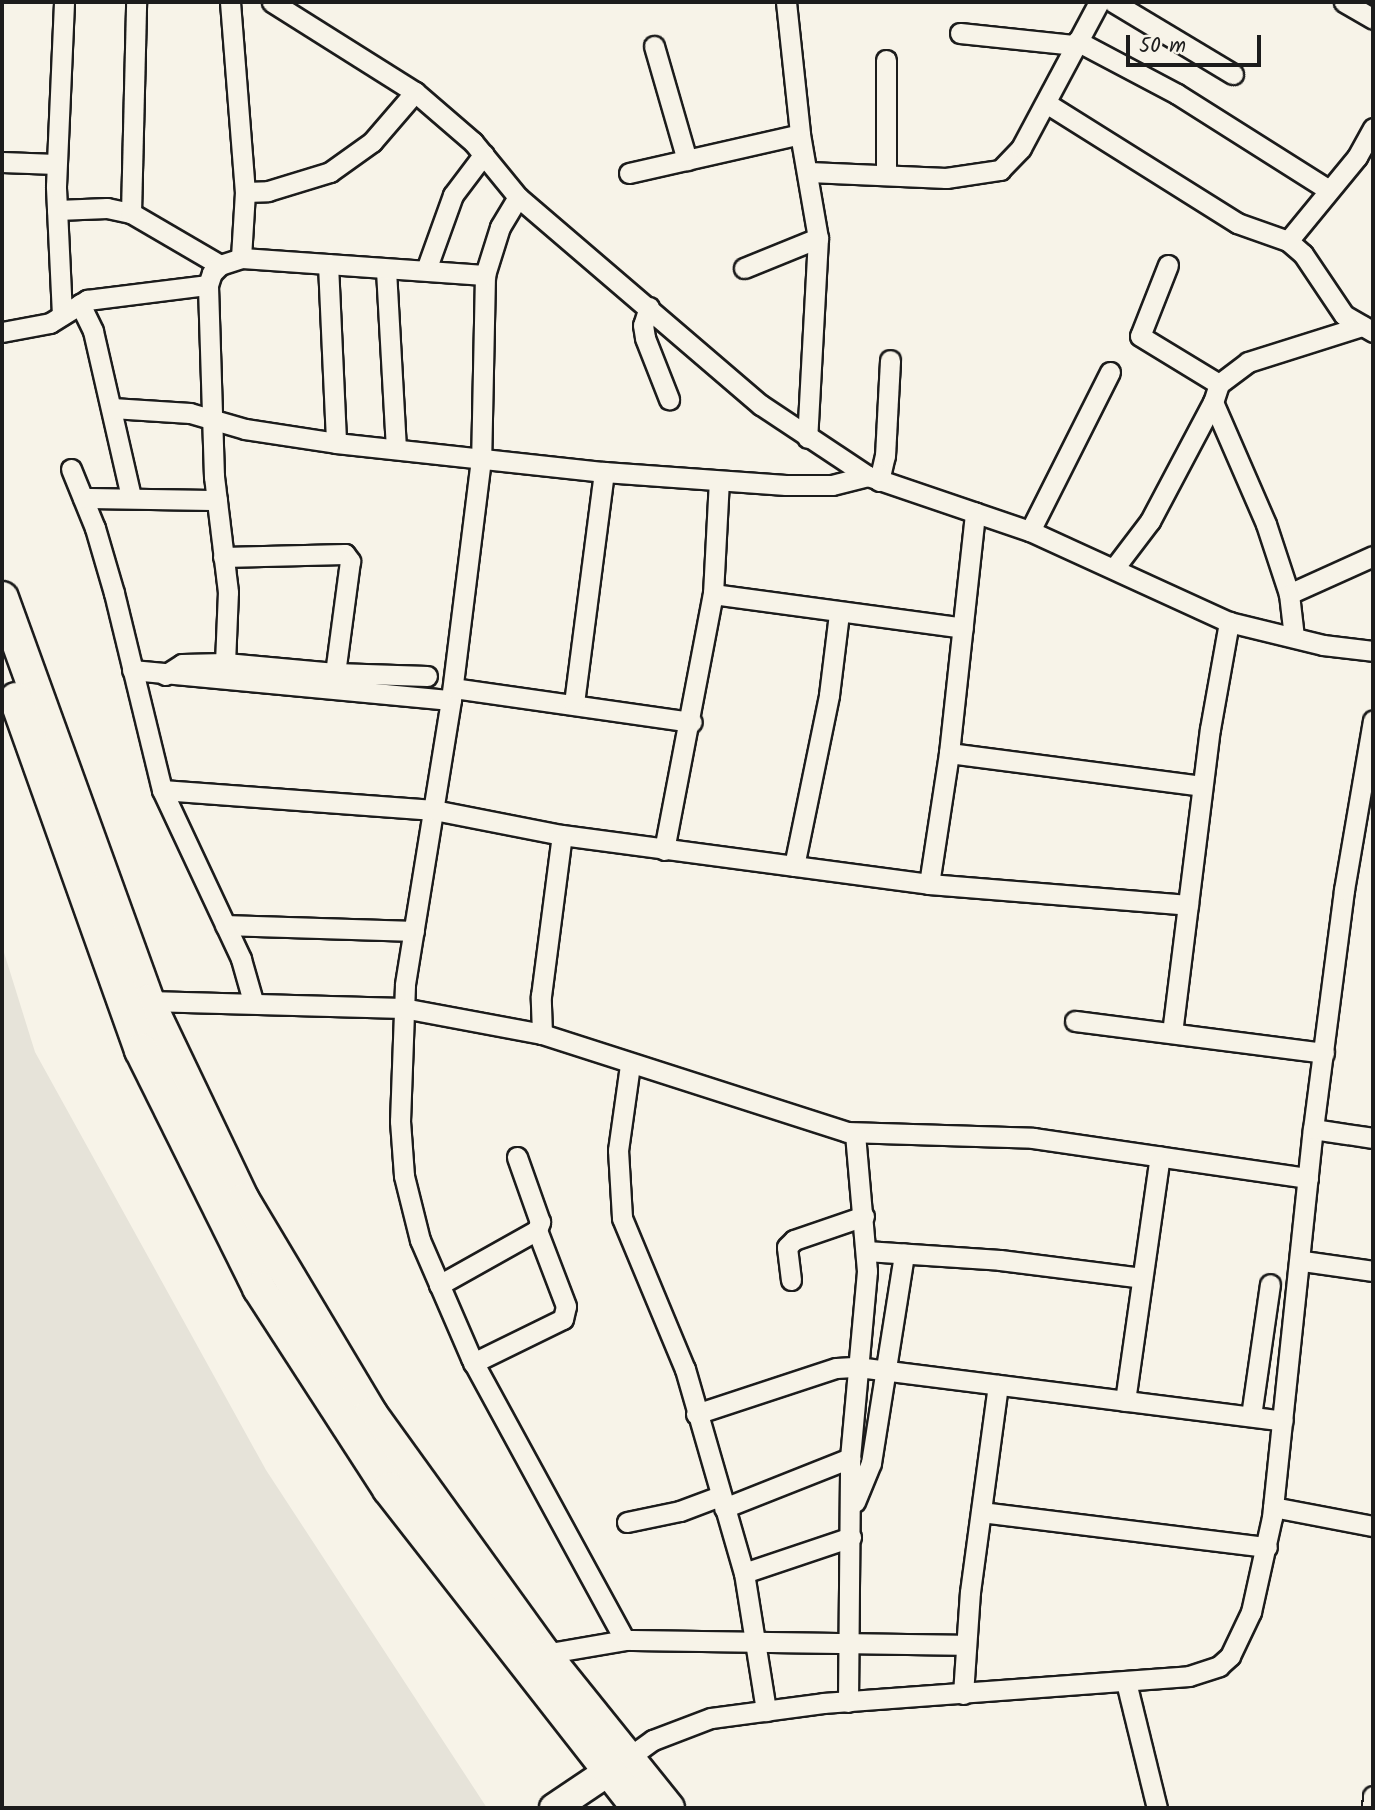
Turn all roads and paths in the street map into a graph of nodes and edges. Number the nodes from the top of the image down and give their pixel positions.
1 (64, 2) edge
2 (136, 2) edge
3 (230, 2) edge
4 (272, 2) edge
5 (786, 2) edge
6 (1099, 2) edge
7 (1113, 2) edge
8 (1344, 2) edge
9 (1373, 19) edge
10 (960, 33) dead end
11 (1076, 43) junction
12 (654, 46) dead end
13 (886, 60) dead end
14 (1233, 74) dead end
15 (415, 92) junction
16 (1046, 103) junction
17 (1373, 128) edge
18 (800, 134) junction
19 (484, 153) junction
20 (687, 160) junction
21 (2, 162) edge
22 (56, 164) junction
23 (809, 172) junction
24 (629, 173) dead end
25 (886, 173) junction
26 (1327, 189) junction
27 (245, 192) junction
28 (518, 197) junction
29 (57, 210) junction
30 (131, 213) junction
31 (818, 238) junction
32 (1288, 241) junction
33 (241, 258) junction
34 (328, 264) junction
35 (220, 265) junction
36 (1168, 265) dead end
37 (744, 268) dead end
38 (386, 270) junction
39 (426, 270) junction
40 (485, 275) junction
41 (208, 285) junction
42 (79, 304) junction
43 (649, 307) junction
44 (62, 315) junction
45 (1368, 329) edge
46 (2, 332) edge
47 (890, 359) dead end
48 (1110, 372) dead end
49 (1216, 393) junction
50 (669, 399) dead end
51 (112, 408) junction
52 (215, 422) junction
53 (807, 438) junction
54 (336, 443) junction
55 (396, 449) junction
56 (481, 459) junction
57 (71, 469) dead end
58 (604, 471) junction
59 (874, 479) junction
60 (719, 481) junction
61 (83, 498) junction
62 (131, 498) junction
63 (217, 500) junction
64 (975, 512) junction
65 (1030, 531) junction
66 (1373, 556) edge
67 (223, 557) junction
68 (1115, 567) junction
69 (713, 594) junction
70 (1289, 594) junction
71 (2, 598) edge
72 (839, 614) junction
73 (1229, 622) junction
74 (963, 628) junction
75 (1294, 637) junction
76 (1373, 650) edge
77 (2, 662) edge
78 (225, 663) junction
79 (132, 670) junction
80 (335, 673) junction
81 (165, 675) junction
82 (427, 676) dead end
83 (452, 694) junction
84 (575, 703) junction
85 (1373, 720) edge
86 (692, 722) junction
87 (949, 753) junction
88 (1202, 786) junction
89 (162, 790) junction
90 (434, 810) junction
91 (562, 835) junction
92 (664, 850) junction
93 (794, 866) junction
94 (929, 884) junction
95 (1188, 905) junction
96 (225, 925) junction
97 (414, 931) junction
98 (148, 1001) junction
99 (253, 1002) junction
100 (403, 1008) junction
101 (1075, 1021) dead end
102 (1171, 1033) junction
103 (542, 1034) junction
104 (1324, 1053) junction
105 (629, 1065) junction
106 (1313, 1129) junction
107 (856, 1134) junction
108 (1373, 1138) edge
109 (1160, 1156) junction
110 (517, 1157) dead end
111 (1308, 1178) junction
112 (864, 1216) junction
113 (537, 1230) junction
114 (866, 1251) junction
115 (904, 1254) junction
116 (1303, 1261) junction
117 (1373, 1271) edge
118 (1142, 1278) junction
119 (791, 1280) dead end
120 (1269, 1284) dead end
121 (439, 1285) junction
122 (474, 1363) junction
123 (858, 1367) junction
124 (888, 1371) junction
125 (998, 1385) junction
126 (1125, 1401) junction
127 (696, 1414) junction
128 (1251, 1416) junction
129 (1283, 1421) junction
130 (850, 1458) junction
131 (722, 1502) junction
132 (1273, 1507) junction
133 (852, 1511) junction
134 (981, 1512) junction
135 (627, 1522) dead end
136 (1373, 1526) edge
137 (851, 1537) junction
138 (1267, 1547) junction
139 (744, 1573) junction
140 (625, 1640) junction
141 (752, 1641) junction
142 (850, 1645) junction
143 (966, 1645) junction
144 (544, 1654) junction
145 (1126, 1682) junction
146 (963, 1694) junction
147 (848, 1702) junction
148 (765, 1711) junction
149 (619, 1766) junction
150 (1373, 1796) edge
151 (554, 1808) edge
152 (638, 1808) edge
153 (668, 1808) edge
154 (1157, 1808) edge
155 (1372, 1808) edge

1 - 22 street
2 - 30 street
3 - 27 street
4 - 15 street
5 - 18 street
6 - 11 street
7 - 14 street
8 - 9 street
10 - 11 street
11 - 16 street
11 - 26 street
12 - 20 street
13 - 25 street
15 - 19 street
15 - 27 street
16 - 25 street
16 - 32 street
17 - 26 street
18 - 20 street
18 - 23 street
19 - 28 street
19 - 39 street
20 - 24 street
21 - 22 street
22 - 29 street
23 - 25 street
23 - 31 street
26 - 32 street
27 - 33 street
28 - 40 street
28 - 43 street
29 - 30 street
29 - 44 street
30 - 35 street
31 - 37 street
31 - 53 street
32 - 45 street
33 - 34 street
33 - 35 street
34 - 38 street
34 - 54 street
35 - 41 street
36 - 49 street
38 - 39 street
38 - 55 street
39 - 40 street
40 - 56 street
41 - 42 street
41 - 52 street
42 - 44 street
42 - 51 street
43 - 50 street
43 - 53 street
44 - 46 street
45 - 49 street
47 - 59 street
48 - 65 street
49 - 68 street
49 - 70 street
51 - 52 street
51 - 62 street
52 - 54 street
52 - 63 street
53 - 59 street
54 - 55 street
55 - 56 street
56 - 58 street
56 - 83 street
57 - 61 street
58 - 60 street
58 - 84 street
59 - 60 street
59 - 64 street
60 - 69 street
61 - 62 street
61 - 79 street
62 - 63 street
63 - 67 street
64 - 65 street
64 - 74 street
65 - 68 street
66 - 70 street
67 - 78 street
67 - 80 street
68 - 73 street
69 - 72 street
69 - 86 street
70 - 75 street
71 - 98 main road
72 - 74 street
72 - 93 street
73 - 75 street
73 - 88 street
74 - 87 street
75 - 76 street
77 - 149 main road
78 - 80 street
78 - 81 street
79 - 81 street
79 - 89 street
80 - 82 street
81 - 83 street
83 - 84 street
83 - 90 street
84 - 86 street
85 - 104 street
86 - 92 street
87 - 88 street
87 - 94 street
88 - 95 street
89 - 90 street
89 - 96 street
90 - 91 street
90 - 97 street
91 - 92 street
91 - 103 street
92 - 93 street
93 - 94 street
94 - 95 street
95 - 102 street
96 - 97 street
96 - 99 street
97 - 100 street
98 - 99 street
98 - 144 main road
99 - 100 street
100 - 103 street
100 - 121 street
101 - 102 street
102 - 104 street
103 - 105 street
104 - 106 street
105 - 107 street
105 - 127 street
106 - 108 street
106 - 111 street
107 - 109 street
107 - 112 street
109 - 111 street
109 - 118 street
110 - 113 street
111 - 116 street
112 - 114 street
112 - 119 street
113 - 121 street
113 - 122 street
114 - 115 street
114 - 123 street
115 - 118 street
115 - 124 street
116 - 117 street
116 - 129 street
118 - 126 street
120 - 128 street
121 - 122 street
122 - 140 street
123 - 124 street
123 - 127 street
123 - 130 street
124 - 125 street
124 - 133 street
125 - 126 street
125 - 134 street
126 - 128 street
127 - 131 street
128 - 129 street
129 - 132 street
130 - 131 street
130 - 133 street
131 - 135 street
131 - 139 street
132 - 136 street
132 - 138 street
133 - 137 street
134 - 138 street
134 - 143 street
137 - 139 street
137 - 142 street
138 - 145 street
139 - 141 street
140 - 141 street
140 - 144 street
141 - 142 street
141 - 148 street
142 - 143 street
142 - 147 street
143 - 146 street
144 - 149 main road
145 - 146 street
145 - 154 street
146 - 147 street
147 - 148 street
148 - 149 street
149 - 151 main road
149 - 152 main road
149 - 153 main road
150 - 155 street

